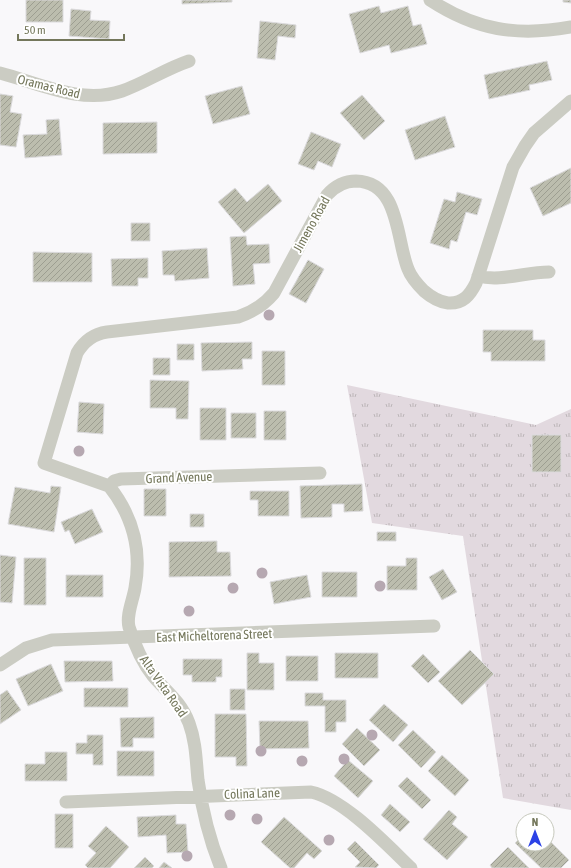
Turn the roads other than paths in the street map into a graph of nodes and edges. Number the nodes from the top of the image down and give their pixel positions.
1 (430, 0) edge
2 (571, 28) edge
3 (189, 62) dead end
4 (0, 73) edge
5 (571, 101) edge
6 (549, 272) dead end
7 (478, 276) junction
8 (320, 473) dead end
9 (109, 486) junction
10 (434, 626) dead end
11 (132, 637) junction
12 (0, 665) edge
13 (201, 795) junction
14 (66, 802) dead end
15 (221, 868) edge
16 (411, 868) edge

1 - 2 street
3 - 4 street, Oramas Road
5 - 7 street, Jimeno Road
6 - 7 street
7 - 9 street, Jimeno Road
8 - 9 street, Grand Avenue
9 - 11 street, Alta Vista Road
10 - 11 street, East Micheltorena Street
11 - 12 street, East Micheltorena Street
11 - 13 street, Alta Vista Road
13 - 14 street, Colina Lane
13 - 15 street, Alta Vista Road
13 - 16 street, Colina Lane

